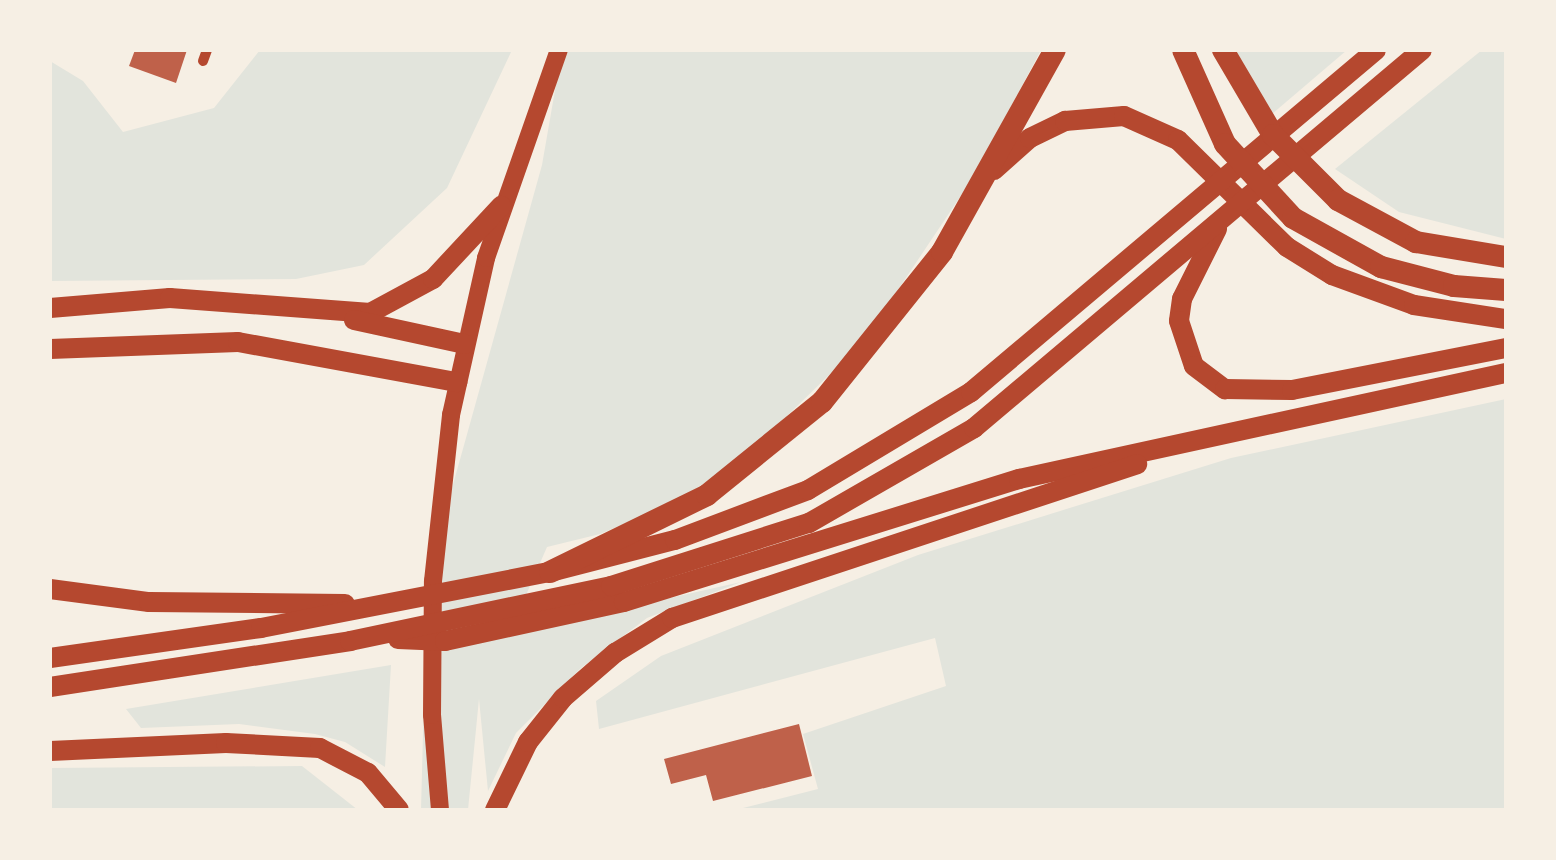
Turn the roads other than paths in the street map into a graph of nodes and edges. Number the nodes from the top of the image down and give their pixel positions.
1 (558, 50) edge
2 (1055, 50) edge
3 (1183, 50) edge
4 (1223, 50) edge
5 (1376, 50) edge
6 (1422, 50) edge
7 (994, 170) junction
8 (501, 206) junction
9 (1223, 219) junction
10 (1506, 257) edge
11 (1506, 290) edge
12 (50, 308) edge
13 (308, 312) junction
14 (1506, 318) edge
15 (464, 344) junction
16 (50, 348) edge
17 (1506, 348) edge
18 (1506, 373) edge
19 (457, 382) junction
20 (1234, 432) junction
21 (550, 572) junction
22 (50, 588) edge
23 (392, 604) junction
24 (366, 638) junction
25 (50, 658) edge
26 (50, 687) edge
27 (50, 751) edge
28 (400, 810) edge
29 (440, 810) edge
30 (495, 810) edge

1 - 8 main road
2 - 7 highway
3 - 11 highway
4 - 10 highway
5 - 21 highway
6 - 9 highway
7 - 14 highway
7 - 21 highway
8 - 13 highway
8 - 15 main road
9 - 17 highway
9 - 24 highway
12 - 13 highway
13 - 15 highway
15 - 19 main road
16 - 19 highway
18 - 20 highway
19 - 29 main road
20 - 24 highway
20 - 30 highway
21 - 23 highway
22 - 23 highway
23 - 25 highway
24 - 26 highway
27 - 28 highway

